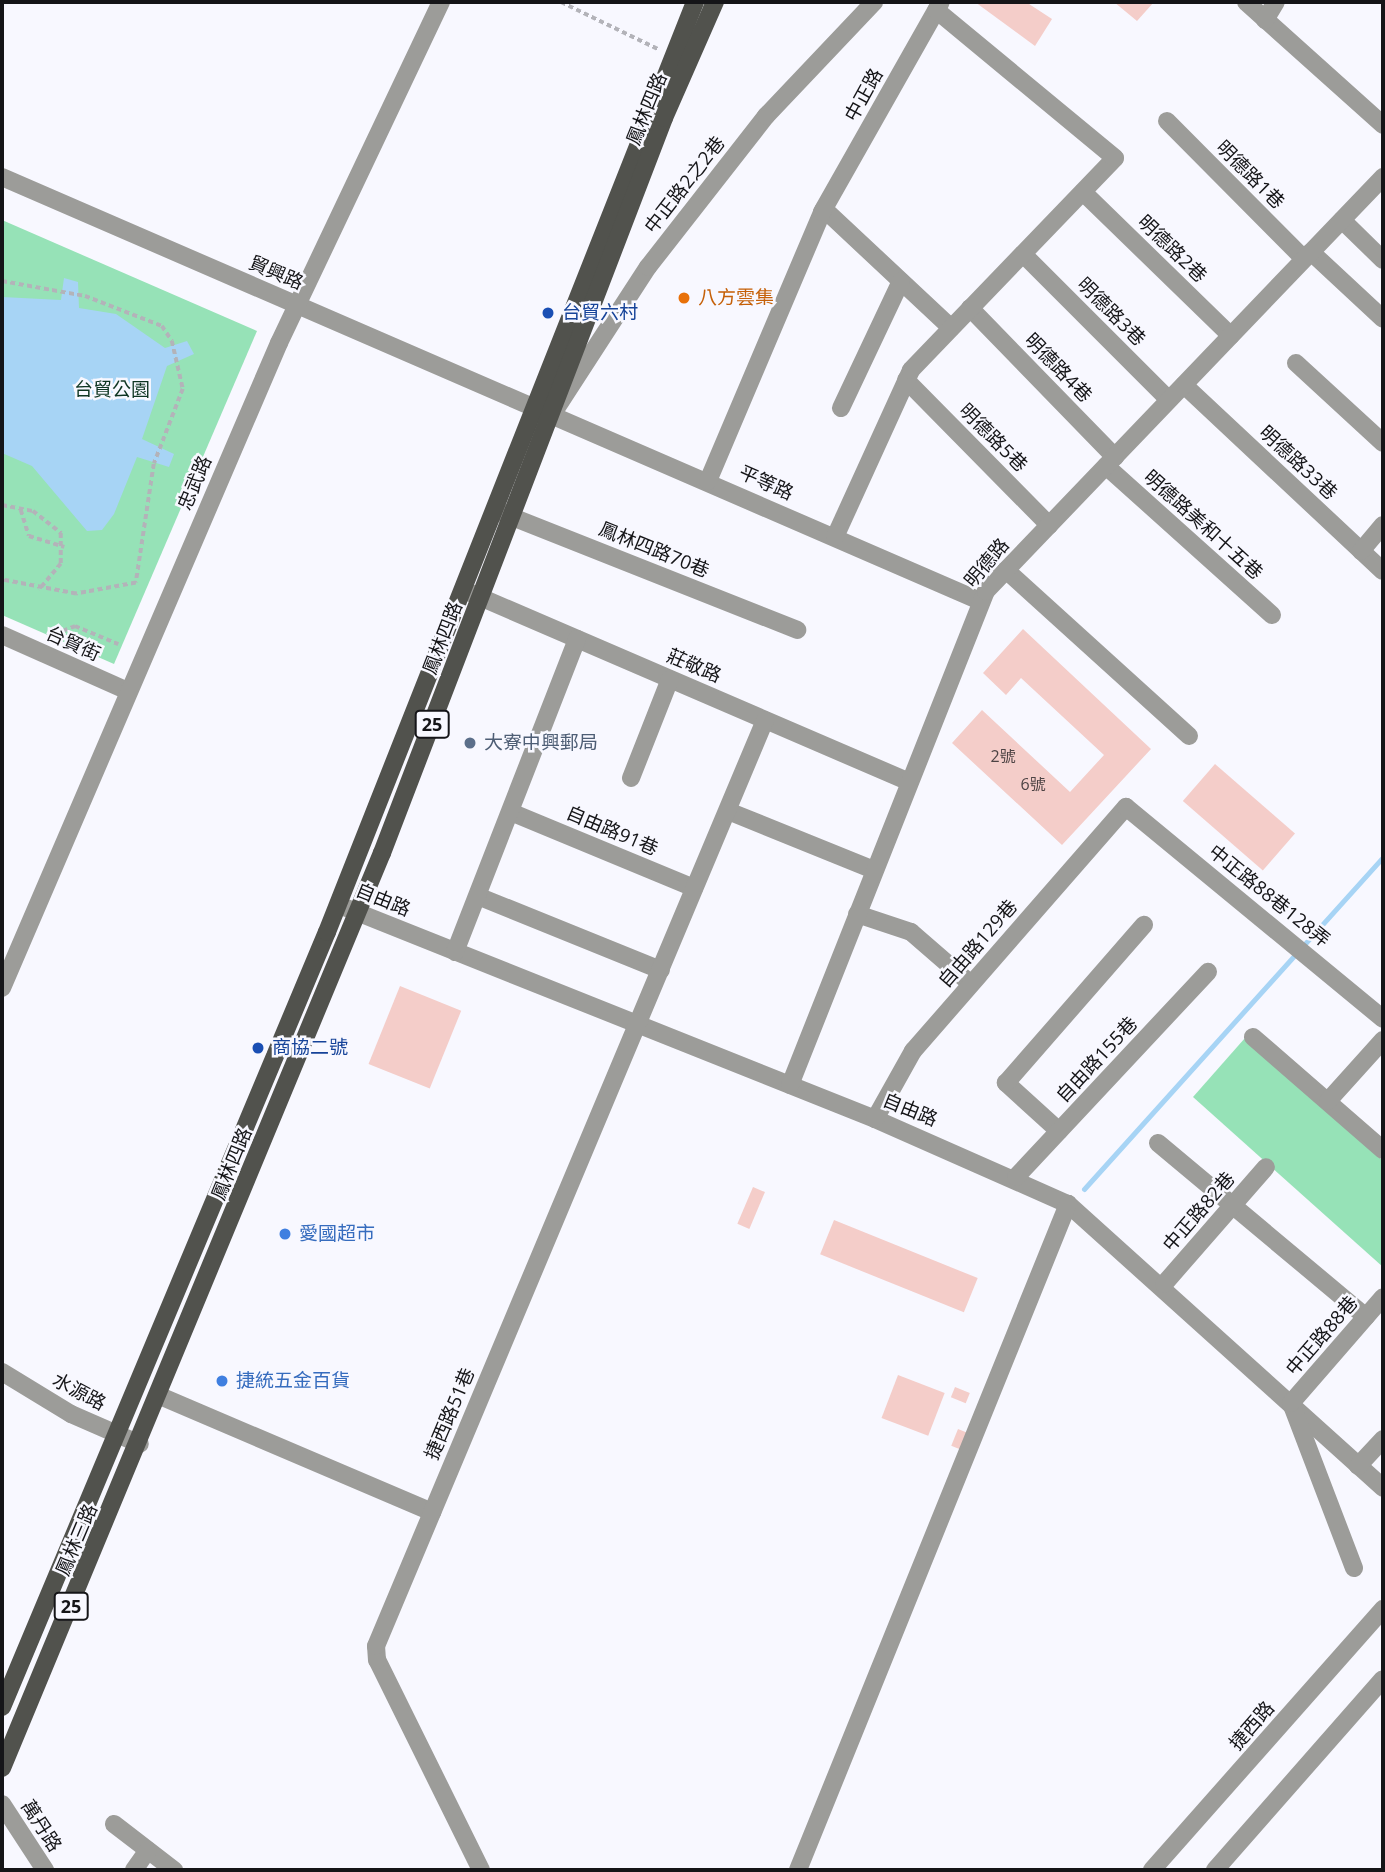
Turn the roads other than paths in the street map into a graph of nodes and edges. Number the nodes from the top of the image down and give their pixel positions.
1 (441, 2) edge
2 (695, 2) edge
3 (715, 2) edge
4 (874, 2) edge
5 (1246, 2) edge
6 (1276, 2) edge
7 (939, 6) edge
8 (1265, 20) junction
9 (1167, 121) dead end
10 (1383, 125) edge
11 (2, 177) edge
12 (1383, 177) edge
13 (1083, 192) junction
14 (824, 209) junction
15 (1342, 220) junction
16 (1023, 254) junction
17 (1308, 255) junction
18 (1383, 260) edge
19 (901, 281) junction
20 (296, 305) junction
21 (970, 308) junction
22 (1383, 319) edge
23 (951, 328) junction
24 (1231, 336) junction
25 (1296, 363) dead end
26 (906, 380) junction
27 (1184, 385) junction
28 (1169, 400) junction
29 (534, 406) junction
30 (841, 408) dead end
31 (553, 413) junction
32 (1383, 443) edge
33 (1110, 461) junction
34 (708, 481) junction
35 (494, 510) junction
36 (513, 517) junction
37 (1049, 525) junction
38 (1383, 526) edge
39 (835, 537) junction
40 (1361, 551) junction
41 (1006, 570) junction
42 (1383, 571) edge
43 (463, 590) junction
44 (482, 598) junction
45 (980, 601) junction
46 (1272, 615) dead end
47 (797, 629) dead end
48 (2, 635) edge
49 (577, 639) junction
50 (670, 679) junction
51 (128, 691) junction
52 (765, 720) junction
53 (1189, 736) dead end
54 (631, 778) dead end
55 (908, 781) junction
56 (1126, 807) joint
57 (728, 810) junction
58 (513, 813) junction
59 (874, 870) junction
60 (694, 888) junction
61 (480, 897) junction
62 (339, 905) junction
63 (357, 913) junction
64 (857, 914) junction
65 (1144, 925) dead end
66 (455, 952) junction
67 (661, 970) junction
68 (1208, 972) dead end
69 (971, 984) junction
70 (2, 988) edge
71 (1383, 1019) edge
72 (638, 1024) junction
73 (1253, 1037) dead end
74 (1383, 1040) edge
75 (790, 1085) junction
76 (1328, 1101) junction
77 (875, 1119) junction
78 (1059, 1131) junction
79 (1158, 1143) dead end
80 (1383, 1150) edge
81 (1266, 1167) dead end
82 (1016, 1177) junction
83 (1235, 1203) junction
84 (1068, 1204) junction
85 (1164, 1284) junction
86 (1383, 1297) edge
87 (1366, 1317) junction
88 (2, 1372) edge
89 (160, 1396) junction
90 (1291, 1403) junction
91 (120, 1436) junction
92 (1383, 1439) edge
93 (140, 1444) junction
94 (1359, 1466) junction
95 (1383, 1488) edge
96 (432, 1512) junction
97 (1354, 1568) dead end
98 (1383, 1609) edge
99 (1383, 1679) edge
100 (2, 1707) edge
101 (2, 1768) edge
102 (2, 1804) edge
103 (114, 1825) dead end
104 (148, 1850) junction
105 (45, 1870) edge
106 (134, 1870) edge
107 (174, 1870) edge
108 (481, 1870) edge
109 (798, 1870) edge
110 (1152, 1870) edge
111 (1214, 1870) edge

1 - 20 street, 忠武路
2 - 29 main road, 鳳林四路 / 25
3 - 31 main road, 鳳林四路 / 25
4 - 31 street, 中正路2之2巷
5 - 8 street
6 - 8 street
7 - 13 street
7 - 14 street, 中正路
8 - 10 street
9 - 17 street, 明德路1巷
11 - 20 street, 貿興路
12 - 15 street, 明德路
13 - 16 street
13 - 24 street, 明德路2巷
14 - 19 street
14 - 34 street, 中正路
15 - 17 street, 明德路
15 - 18 street
16 - 21 street
16 - 28 street, 明德路3巷
17 - 22 street, 明德路1巷
17 - 24 street, 明德路
19 - 23 street
19 - 30 street
20 - 29 street, 貿興路
20 - 51 street, 忠武路
21 - 23 street
21 - 33 street, 明德路4巷
23 - 26 street
24 - 27 street, 明德路
25 - 32 street
26 - 37 street, 明德路5巷
26 - 39 street
27 - 28 street, 明德路
27 - 40 street, 明德路33巷
28 - 33 street, 明德路
29 - 31 street, 平等路
29 - 35 main road, 鳳林四路 / 25
31 - 34 street, 平等路
31 - 36 main road, 鳳林四路 / 25
33 - 37 street, 明德路
33 - 46 street, 明德路美和十五巷
34 - 39 street, 平等路
35 - 36 street, 鳳林四路70巷
35 - 43 main road, 鳳林四路 / 25
36 - 44 main road, 鳳林四路 / 25
36 - 47 street, 鳳林四路70巷
37 - 41 street, 明德路
38 - 40 street
39 - 45 street, 平等路
40 - 42 street, 明德路33巷
41 - 45 street, 明德路
41 - 53 street
43 - 44 street, 莊敬路
43 - 62 main road, 鳳林四路 / 25
44 - 49 street, 莊敬路
44 - 63 main road, 鳳林四路 / 25
45 - 55 street, 明德路
48 - 51 street, 台貿街
49 - 50 street, 莊敬路
49 - 58 street
50 - 52 street, 莊敬路
50 - 54 street
51 - 70 street, 忠武路
52 - 55 street, 莊敬路
52 - 57 street
55 - 59 street, 明德路
56 - 69 street, 自由路129巷
56 - 71 street, 中正路88巷128弄
57 - 59 street
57 - 60 street
58 - 60 street, 自由路91巷
58 - 61 street
59 - 64 street, 明德路
60 - 67 street
61 - 66 street
61 - 67 street
62 - 63 street, 自由路
62 - 91 main road, 鳳林四路 / 25
63 - 66 street, 自由路
63 - 89 main road, 鳳林四路 / 25
64 - 69 street
64 - 75 street, 明德路
65 - 78 street
66 - 72 street, 自由路
67 - 72 street, 捷西路51巷
68 - 78 street, 自由路155巷
69 - 77 street, 自由路129巷
72 - 75 street, 自由路
72 - 96 street, 捷西路51巷
73 - 76 street
74 - 76 street
75 - 77 street, 自由路
76 - 80 street
77 - 82 street, 自由路
78 - 82 street, 自由路155巷
79 - 83 street
81 - 83 street, 中正路82巷
82 - 84 street, 自由路
83 - 85 street, 中正路82巷
83 - 87 street
84 - 85 street, 自由路
84 - 109 street
85 - 90 street, 自由路
86 - 87 street, 中正路88巷
87 - 90 street, 中正路88巷
88 - 91 street, 水源路
89 - 93 main road, 鳳林四路 / 25
89 - 96 street
90 - 94 street, 自由路
90 - 97 street
91 - 93 street, 水源路
91 - 100 main road, 鳳林三路 / 25
92 - 94 street
93 - 101 main road, 鳳林三路 / 25
94 - 95 street, 自由路
96 - 108 street, 捷西路51巷
98 - 110 street, 捷西路
99 - 111 street
102 - 105 street, 萬丹路
103 - 104 street
104 - 106 street
104 - 107 street

